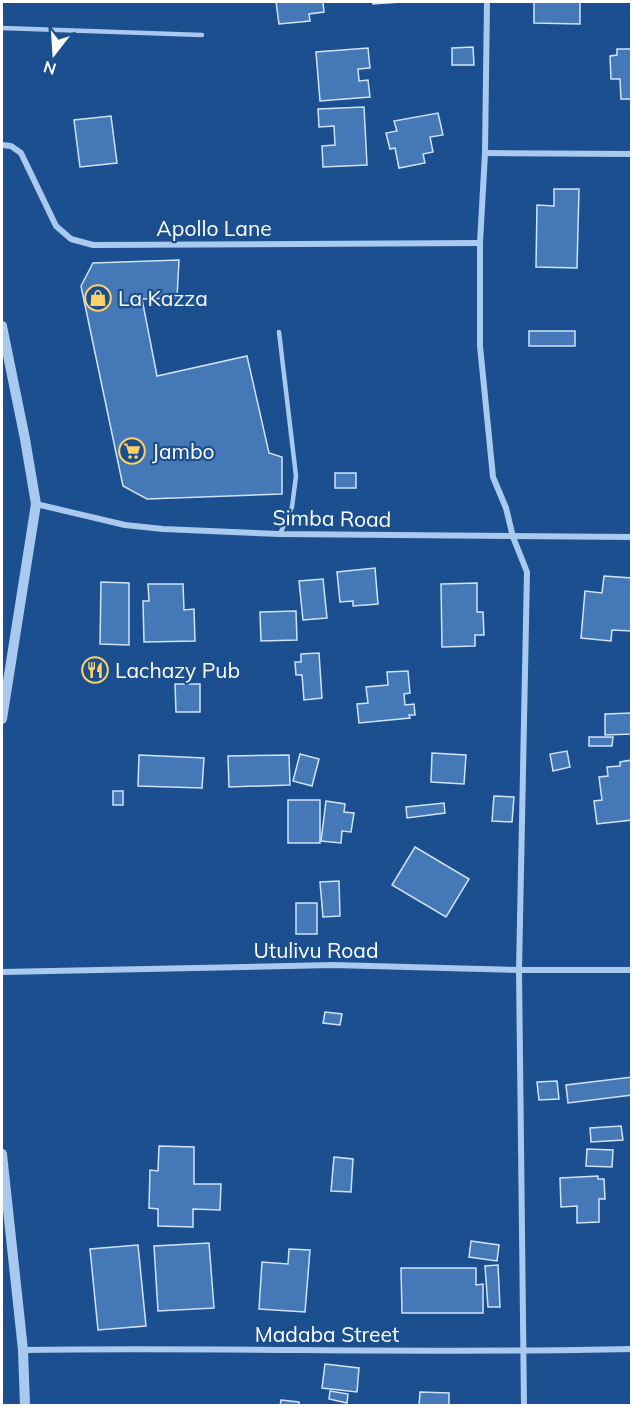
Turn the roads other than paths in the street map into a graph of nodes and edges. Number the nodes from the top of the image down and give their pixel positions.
1 (487, 2) edge
2 (2, 28) edge
3 (202, 35) dead end
4 (2, 145) edge
5 (485, 153) junction
6 (632, 154) edge
7 (480, 243) junction
8 (2, 326) edge
9 (279, 332) dead end
10 (36, 504) junction
11 (280, 534) junction
12 (513, 537) junction
13 (632, 537) edge
14 (2, 719) edge
15 (519, 970) junction
16 (632, 970) edge
17 (2, 972) edge
18 (2, 1154) edge
19 (632, 1349) edge
20 (23, 1350) junction
21 (524, 1351) junction
22 (25, 1406) edge
23 (524, 1406) edge

1 - 5 street
2 - 3 lane
4 - 7 street, Apollo Lane
5 - 6 street
5 - 7 street
7 - 12 street
8 - 10 street
9 - 11 lane
10 - 11 street, Simba Road
10 - 14 street
11 - 12 street, Simba Road
12 - 13 street, Simba Road
12 - 15 street
15 - 16 street, Utulivu Road
15 - 17 street, Utulivu Road
15 - 21 street
18 - 20 street
19 - 21 street, Madaba Street
20 - 21 street, Madaba Street
20 - 22 street
21 - 23 street

